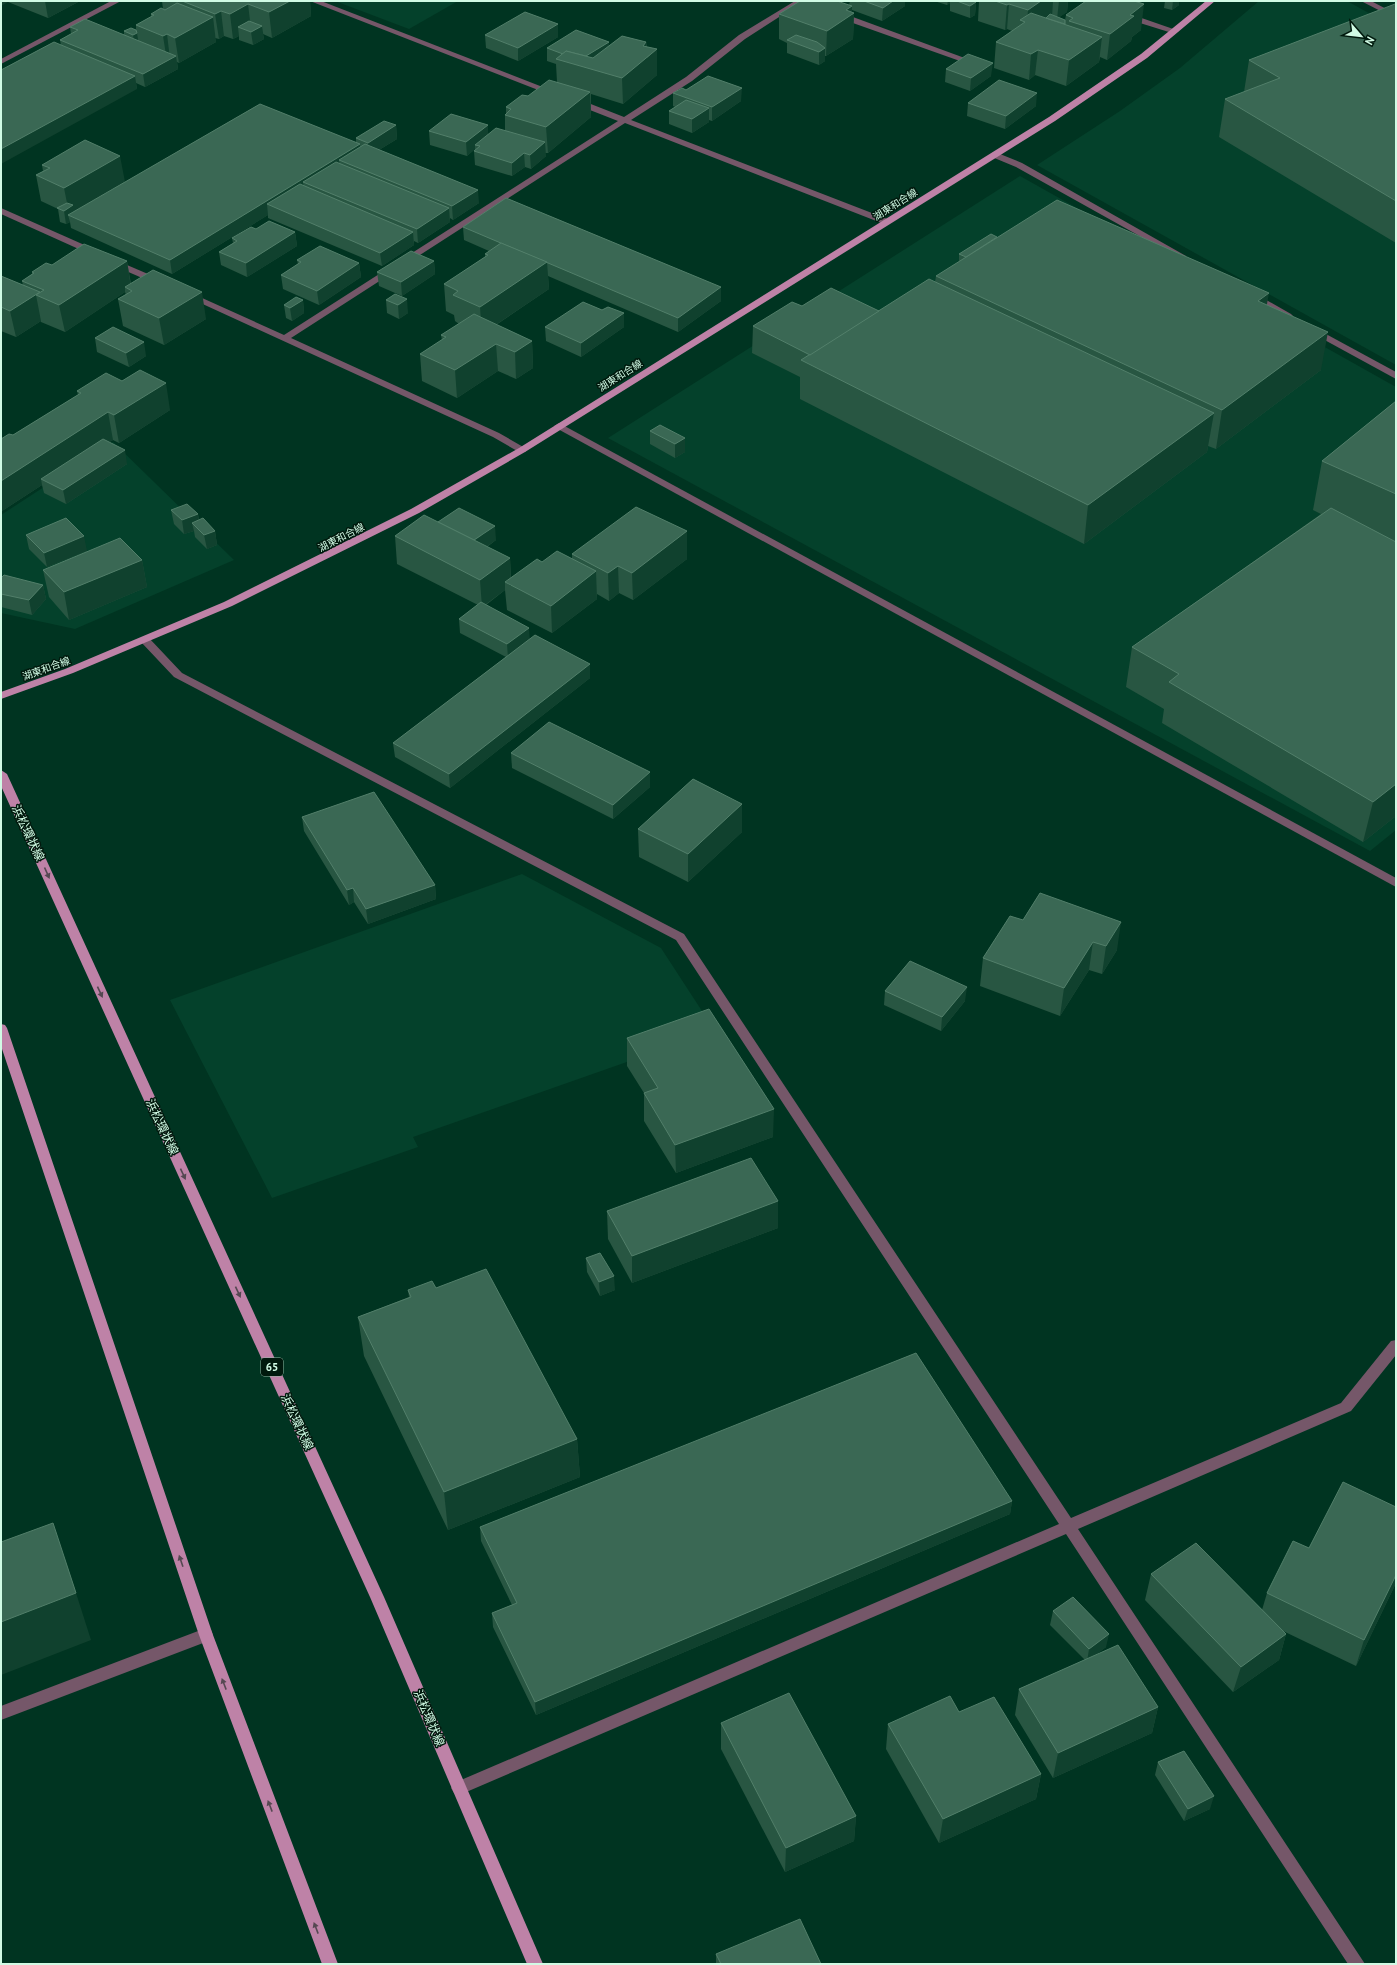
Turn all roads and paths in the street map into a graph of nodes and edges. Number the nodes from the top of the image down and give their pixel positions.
1 (117, 1) edge
2 (314, 1) edge
3 (1211, 1) edge
4 (1366, 1) edge
5 (802, 2) edge
6 (829, 12) edge
7 (1119, 13) edge
8 (1396, 18) edge
9 (1175, 31) junction
10 (1, 62) edge
11 (983, 66) edge
12 (626, 120) junction
13 (995, 155) junction
14 (1, 211) edge
15 (887, 222) junction
16 (1188, 259) edge
17 (168, 286) edge
18 (1243, 290) edge
19 (182, 293) edge
20 (284, 338) junction
21 (1396, 376) edge
22 (559, 426) junction
23 (522, 450) junction
24 (145, 640) junction
25 (1, 696) edge
26 (1, 774) edge
27 (1396, 883) edge
28 (1, 1028) edge
29 (1396, 1345) edge
30 (1068, 1526) junction
31 (206, 1635) junction
32 (1, 1713) edge
33 (459, 1788) junction
34 (330, 1964) edge
35 (535, 1964) edge
36 (1357, 1964) edge

1 - 10 street
2 - 12 street
3 - 9 main road, 湖東和合線
4 - 8 street
5 - 12 street
6 - 11 street
7 - 9 street
9 - 13 main road, 湖東和合線
12 - 15 street
12 - 20 street
13 - 15 main road, 湖東和合線
13 - 16 street
14 - 17 street
15 - 22 main road, 湖東和合線
18 - 21 street
19 - 20 street
20 - 23 street
22 - 23 main road, 湖東和合線
22 - 27 street
23 - 24 main road, 湖東和合線
24 - 25 main road, 湖東和合線
24 - 30 street
26 -> 33 main road, 浜松環状線 / 65
31 -> 28 main road
29 - 30 street
30 - 33 street
30 - 36 street
31 - 32 street
34 -> 31 main road
33 - 35 main road, 浜松環状線 / 65

